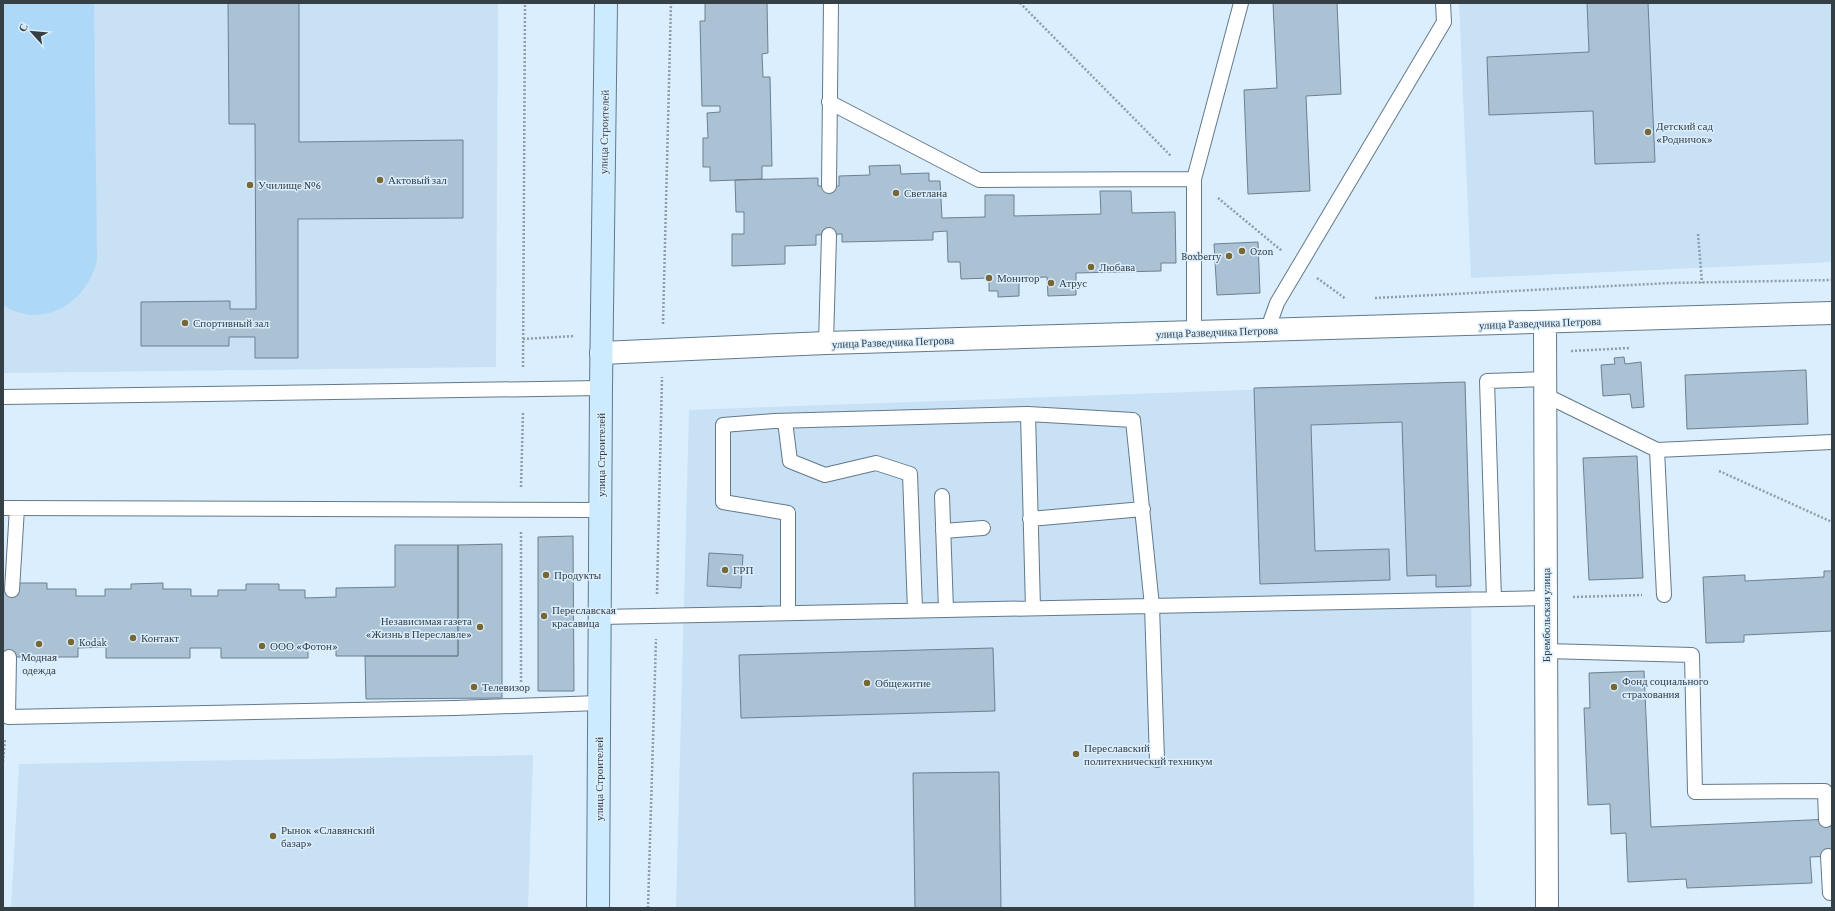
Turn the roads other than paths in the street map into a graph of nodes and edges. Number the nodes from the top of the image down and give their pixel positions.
1 (606, 3) edge
2 (831, 3) edge
3 (1241, 3) edge
4 (1443, 3) edge
5 (829, 102) junction
6 (1194, 179) junction
7 (828, 186) dead end
8 (829, 235) dead end
9 (1832, 313) edge
10 (1545, 323) junction
11 (1267, 331) junction
12 (1194, 333) junction
13 (826, 344) junction
14 (601, 353) junction
15 (1545, 387) junction
16 (601, 388) junction
17 (3, 397) edge
18 (1028, 414) junction
19 (786, 421) junction
20 (1832, 442) edge
21 (1656, 450) junction
22 (942, 496) dead end
23 (3, 508) edge
24 (17, 508) junction
25 (1142, 509) junction
26 (600, 510) junction
27 (1030, 519) junction
28 (983, 528) dead end
29 (943, 531) junction
30 (12, 590) dead end
31 (1664, 595) road end
32 (1546, 598) junction
33 (1494, 599) junction
34 (1152, 606) junction
35 (1033, 608) junction
36 (915, 610) junction
37 (946, 610) junction
38 (788, 613) junction
39 (600, 617) junction
40 (1546, 651) junction
41 (9, 657) dead end
42 (599, 702) junction
43 (1157, 760) dead end
44 (1826, 820) dead end
45 (1828, 856) dead end
46 (1832, 893) edge
47 (598, 908) edge
48 (1547, 908) edge

1 - 14 main road, улица Строителей
2 - 5 lane
3 - 6 lane
4 - 11 lane
5 - 6 lane
5 - 7 lane
6 - 12 lane
8 - 13 lane
9 - 10 street, улица Разведчика Петрова
10 - 11 street, улица Разведчика Петрова
10 - 15 street, Брембольская улица
11 - 12 street, улица Разведчика Петрова
12 - 13 street, улица Разведчика Петрова
13 - 14 street, улица Разведчика Петрова
14 - 16 main road, улица Строителей
15 - 21 lane
15 - 32 street, Брембольская улица
15 - 33 lane
16 - 17 lane
16 - 26 main road, улица Строителей
18 - 19 lane
18 - 25 lane
18 - 27 lane
19 - 36 lane
19 - 38 lane
20 - 21 lane
21 - 31 lane
22 - 29 lane
23 - 24 lane
24 - 26 lane
24 - 30 lane
25 - 27 lane
25 - 34 lane
26 - 39 main road, улица Строителей
27 - 35 lane
28 - 29 lane
29 - 37 lane
32 - 33 lane
32 - 40 street, Брембольская улица
33 - 34 lane
34 - 35 lane
34 - 43 lane
35 - 37 lane
36 - 37 lane
36 - 38 lane
38 - 39 lane
39 - 42 main road, улица Строителей
40 - 44 lane
40 - 48 street, Брембольская улица
41 - 42 lane
42 - 47 main road, улица Строителей
45 - 46 lane

